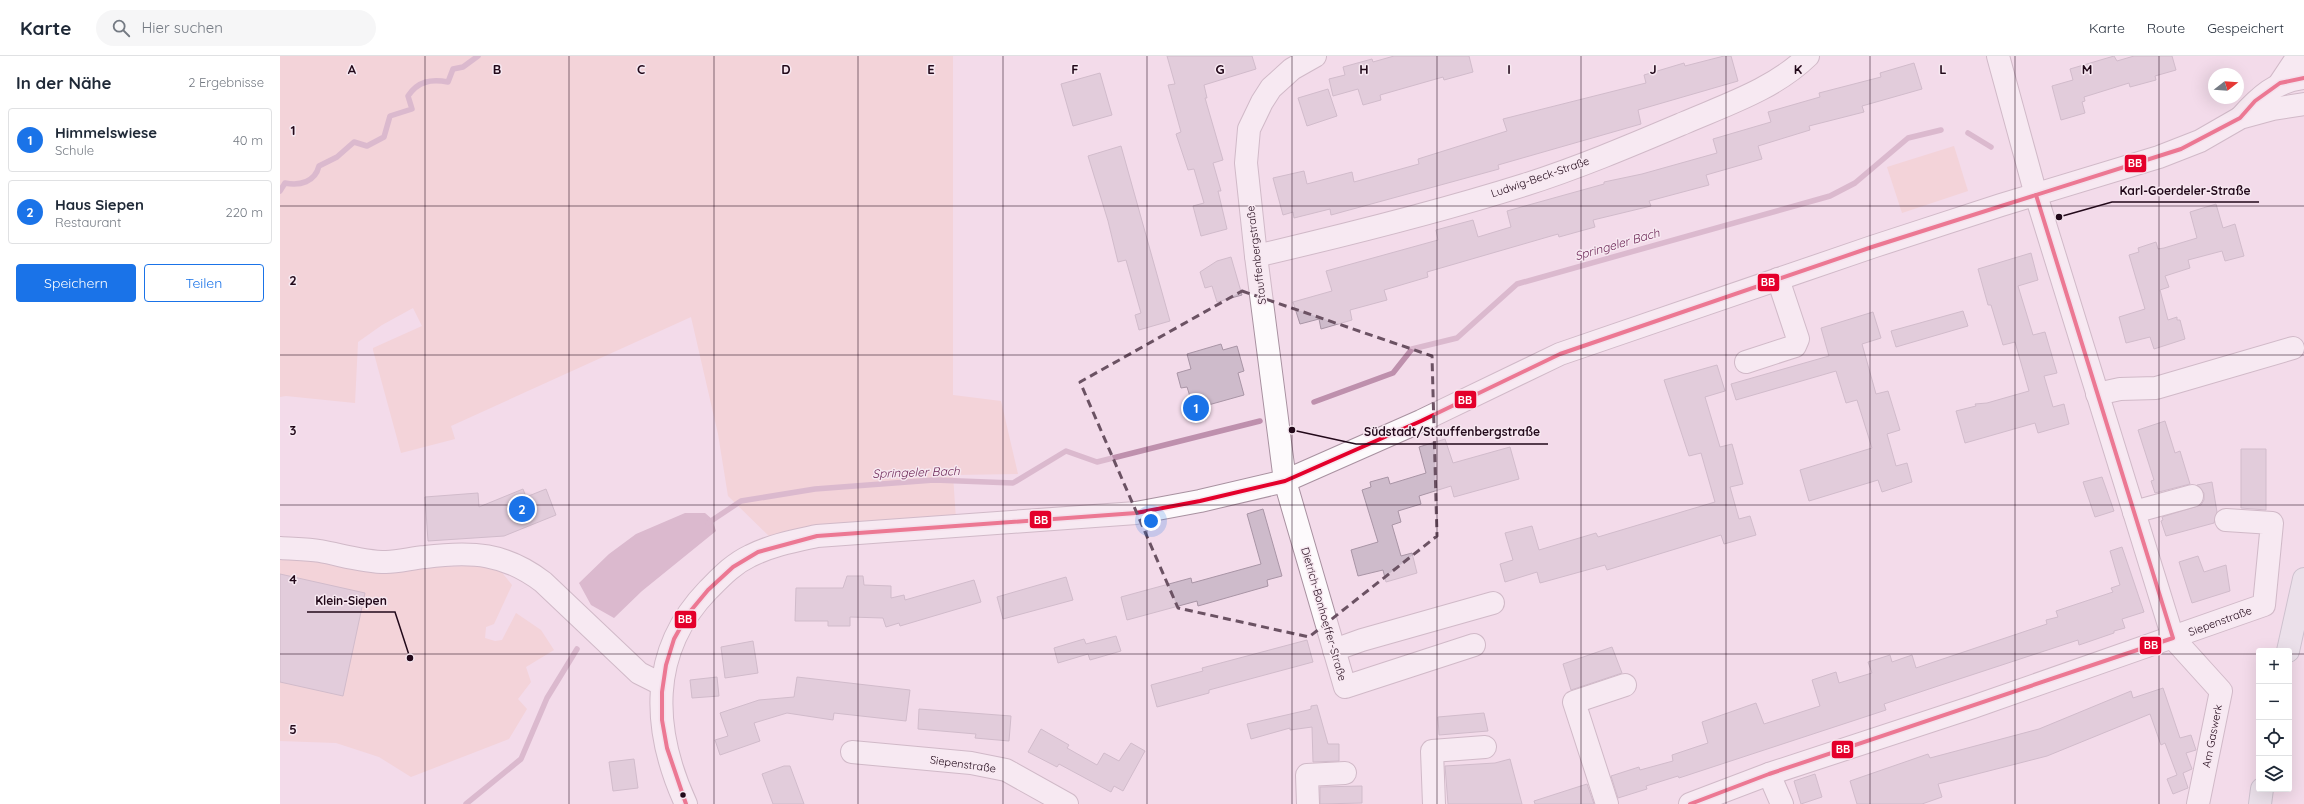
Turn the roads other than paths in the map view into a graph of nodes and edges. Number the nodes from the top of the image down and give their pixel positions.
1 (1315, 56) edge
2 (1808, 56) edge
3 (1998, 56) edge
4 (2298, 56) edge
5 (2304, 78) edge
6 (2280, 83) junction
7 (2304, 104) edge
8 (2240, 118) junction
9 (2036, 195) junction
10 (1256, 256) junction
11 (1778, 279) junction
12 (2293, 348) dead end
13 (1746, 362) dead end
14 (2097, 394) junction
15 (1285, 481) junction
16 (2192, 496) dead end
17 (2134, 512) junction
18 (2226, 520) dead end
19 (280, 548) edge
20 (2304, 579) edge
21 (1493, 603) dead end
22 (2173, 638) junction
23 (1474, 645) dead end
24 (2289, 648) edge
25 (1334, 650) junction
26 (661, 684) junction
27 (1625, 685) dead end
28 (1486, 747) dead end
29 (852, 752) dead end
30 (1345, 773) dead end
31 (1769, 774) junction
32 (2262, 792) edge
33 (686, 804) edge
34 (1066, 804) edge
35 (1308, 804) edge
36 (1434, 804) edge
37 (1607, 804) edge
38 (1690, 804) edge
39 (1782, 804) edge
40 (2198, 804) edge
41 (2260, 804) edge

1 - 10 street, Stauffenbergstraße
2 - 10 street, Ludwig-Beck-Straße
3 - 9 street
4 - 6 street
5 - 6 street
6 - 8 street
7 - 8 street
8 - 9 street
9 - 11 street
9 - 14 street
10 - 15 street, Stauffenbergstraße
11 - 13 street
11 - 15 street
12 - 14 street
14 - 17 street
15 - 25 street, Dietrich-Bonhoeffer-Straße
15 - 26 street
16 - 17 street
17 - 22 street
18 - 22 street, Siepenstraße
19 - 26 street
20 - 24 main road
21 - 25 street
22 - 31 street, Siepenstraße
22 - 40 street, Am Gaswerk
23 - 25 street, Dietrich-Bonhoeffer-Straße
26 - 33 street
27 - 37 street
28 - 36 street
29 - 34 street, Siepenstraße
30 - 35 street
31 - 38 street, Siepenstraße
31 - 39 street
32 - 41 main road

